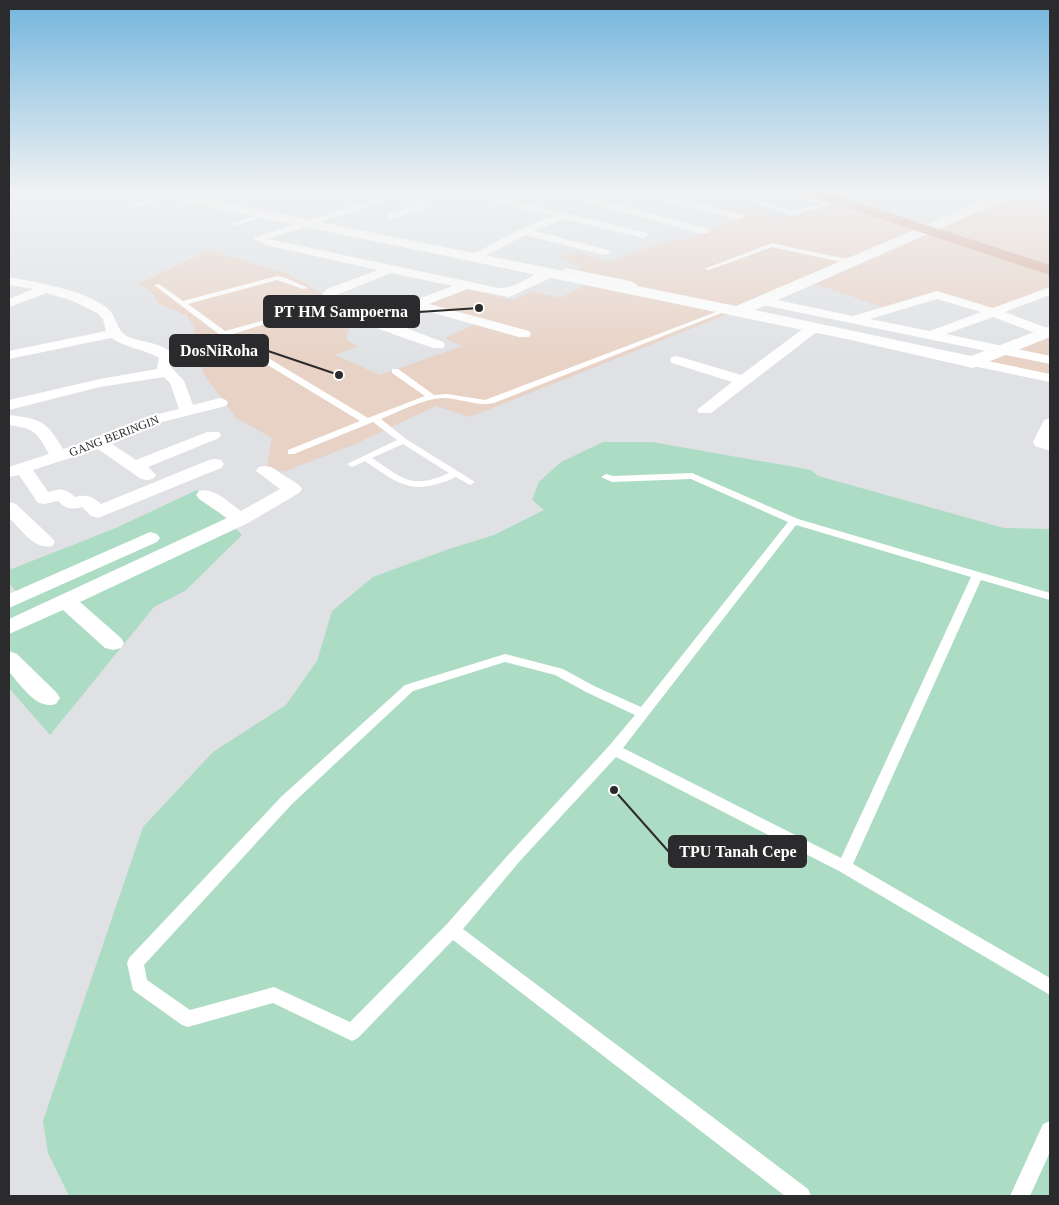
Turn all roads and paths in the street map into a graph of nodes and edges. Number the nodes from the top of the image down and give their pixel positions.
1 (298, 249) edge
2 (431, 249) edge
3 (490, 249) edge
4 (593, 249) edge
5 (761, 249) edge
6 (792, 249) edge
7 (881, 249) edge
8 (985, 249) edge
9 (604, 252) dead end
10 (474, 258) junction
11 (851, 262) junction
12 (390, 269) junction
13 (707, 269) dead end
14 (566, 270) dead end
15 (1050, 270) edge
16 (551, 273) junction
17 (9, 281) edge
18 (157, 285) dead end
19 (467, 285) junction
20 (48, 288) junction
21 (305, 288) dead end
22 (631, 290) junction
23 (1050, 291) edge
24 (9, 303) edge
25 (184, 303) junction
26 (314, 307) dead end
27 (743, 308) junction
28 (993, 312) junction
29 (855, 320) junction
30 (813, 328) junction
31 (1048, 332) edge
32 (113, 333) junction
33 (224, 334) junction
34 (524, 334) dead end
35 (932, 335) junction
36 (438, 345) dead end
37 (1003, 349) junction
38 (9, 356) edge
39 (677, 360) dead end
40 (1050, 360) edge
41 (973, 362) junction
42 (394, 371) dead end
43 (168, 372) junction
44 (1050, 378) edge
45 (744, 381) junction
46 (433, 398) junction
47 (220, 403) dead end
48 (9, 406) edge
49 (187, 410) junction
50 (704, 410) dead end
51 (9, 420) edge
52 (371, 420) junction
53 (1049, 426) edge
54 (213, 435) dead end
55 (403, 441) junction
56 (100, 442) junction
57 (1050, 446) edge
58 (291, 452) dead end
59 (59, 456) junction
60 (366, 458) junction
61 (215, 464) dead end
62 (352, 464) dead end
63 (136, 466) junction
64 (16, 471) edge
65 (265, 471) dead end
66 (456, 474) junction
67 (606, 477) dead end
68 (470, 482) dead end
69 (162, 487) junction
70 (205, 494) dead end
71 (9, 508) edge
72 (241, 519) junction
73 (794, 521) junction
74 (150, 538) dead end
75 (44, 542) dead end
76 (976, 576) junction
77 (1050, 597) edge
78 (66, 601) junction
79 (9, 602) edge
80 (9, 627) edge
81 (113, 643) dead end
82 (9, 659) edge
83 (48, 698) dead end
84 (643, 713) junction
85 (614, 750) junction
86 (844, 867) junction
87 (452, 930) junction
88 (1050, 987) edge
89 (1050, 1131) edge
90 (801, 1196) edge
91 (1020, 1196) edge

1 - 12 street
2 - 10 street
3 - 10 street
4 - 9 street
5 - 13 lane
6 - 11 lane
7 - 11 street
8 - 15 main road
10 - 16 street
11 - 27 street
12 - 19 street
12 - 36 street
14 - 22 lane
16 - 19 street
16 - 22 street
17 - 20 street
18 - 25 lane
19 - 34 street
20 - 24 street
20 - 32 street
21 - 25 lane
22 - 27 street
23 - 28 street
25 - 33 lane
26 - 33 lane
27 - 29 street
27 - 30 street
27 - 46 lane
28 - 29 street
28 - 31 street
28 - 35 street
29 - 35 street
30 - 41 street
30 - 45 street
31 - 37 street
32 - 38 street
32 - 43 street
33 - 52 lane
35 - 37 street
37 - 40 street
37 - 41 street
39 - 45 street
41 - 44 street
42 - 46 lane
43 - 48 street
43 - 49 street
45 - 50 street
46 - 52 lane
47 - 49 street, GANG BERINGIN
49 - 56 street, GANG BERINGIN
51 - 59 street
52 - 55 lane
52 - 58 lane
53 - 57 street
54 - 63 street
55 - 60 lane
55 - 66 lane
56 - 59 street, GANG BERINGIN
56 - 63 street
59 - 64 street, GANG BERINGIN
60 - 62 lane
60 - 66 lane
61 - 69 street
63 - 69 street
64 - 69 street
65 - 72 street
66 - 68 lane
67 - 73 lane
70 - 72 street
71 - 75 street
72 - 78 street
73 - 76 lane
73 - 84 lane
74 - 79 street
76 - 77 lane
76 - 86 lane
78 - 80 street
78 - 81 street
82 - 83 street
84 - 85 lane
84 - 87 lane
85 - 86 lane
85 - 87 lane
86 - 88 lane
87 - 90 lane
89 - 91 lane

